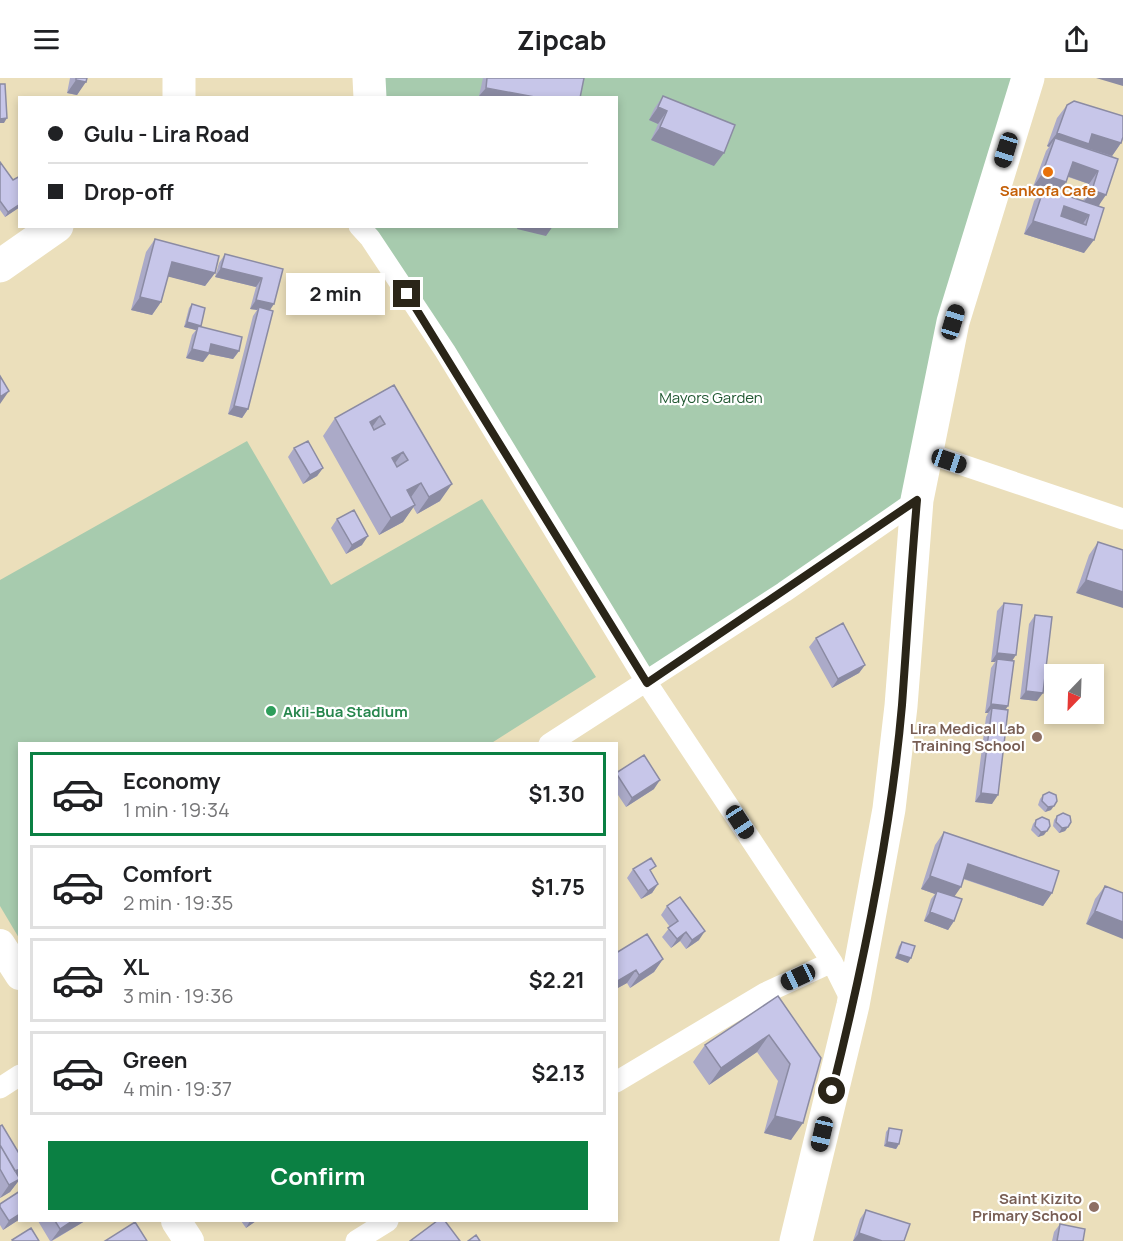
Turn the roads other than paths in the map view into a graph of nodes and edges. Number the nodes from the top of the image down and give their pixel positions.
1 (179, 78) edge
2 (369, 78) edge
3 (1028, 78) edge
4 (179, 96) edge
5 (370, 96) edge
6 (54, 228) edge
7 (362, 228) edge
8 (0, 266) edge
9 (927, 453) junction
10 (917, 500) junction
11 (1123, 519) edge
12 (647, 683) junction
13 (552, 742) edge
14 (0, 944) edge
15 (832, 962) junction
16 (18, 972) edge
17 (853, 1005) junction
18 (18, 1076) edge
19 (618, 1081) edge
20 (0, 1088) edge
21 (177, 1222) edge
22 (386, 1222) edge
23 (189, 1241) edge
24 (356, 1241) edge
25 (796, 1241) edge

1 - 4 main road
2 - 5 main road
3 - 9 main road
6 - 8 main road
7 - 12 street
9 - 10 main road
9 - 11 street
10 - 12 street
10 - 17 main road
12 - 13 street
12 - 15 street
14 - 16 main road
15 - 17 street
15 - 19 street
17 - 25 main road
18 - 20 street
21 - 23 main road
22 - 24 street

